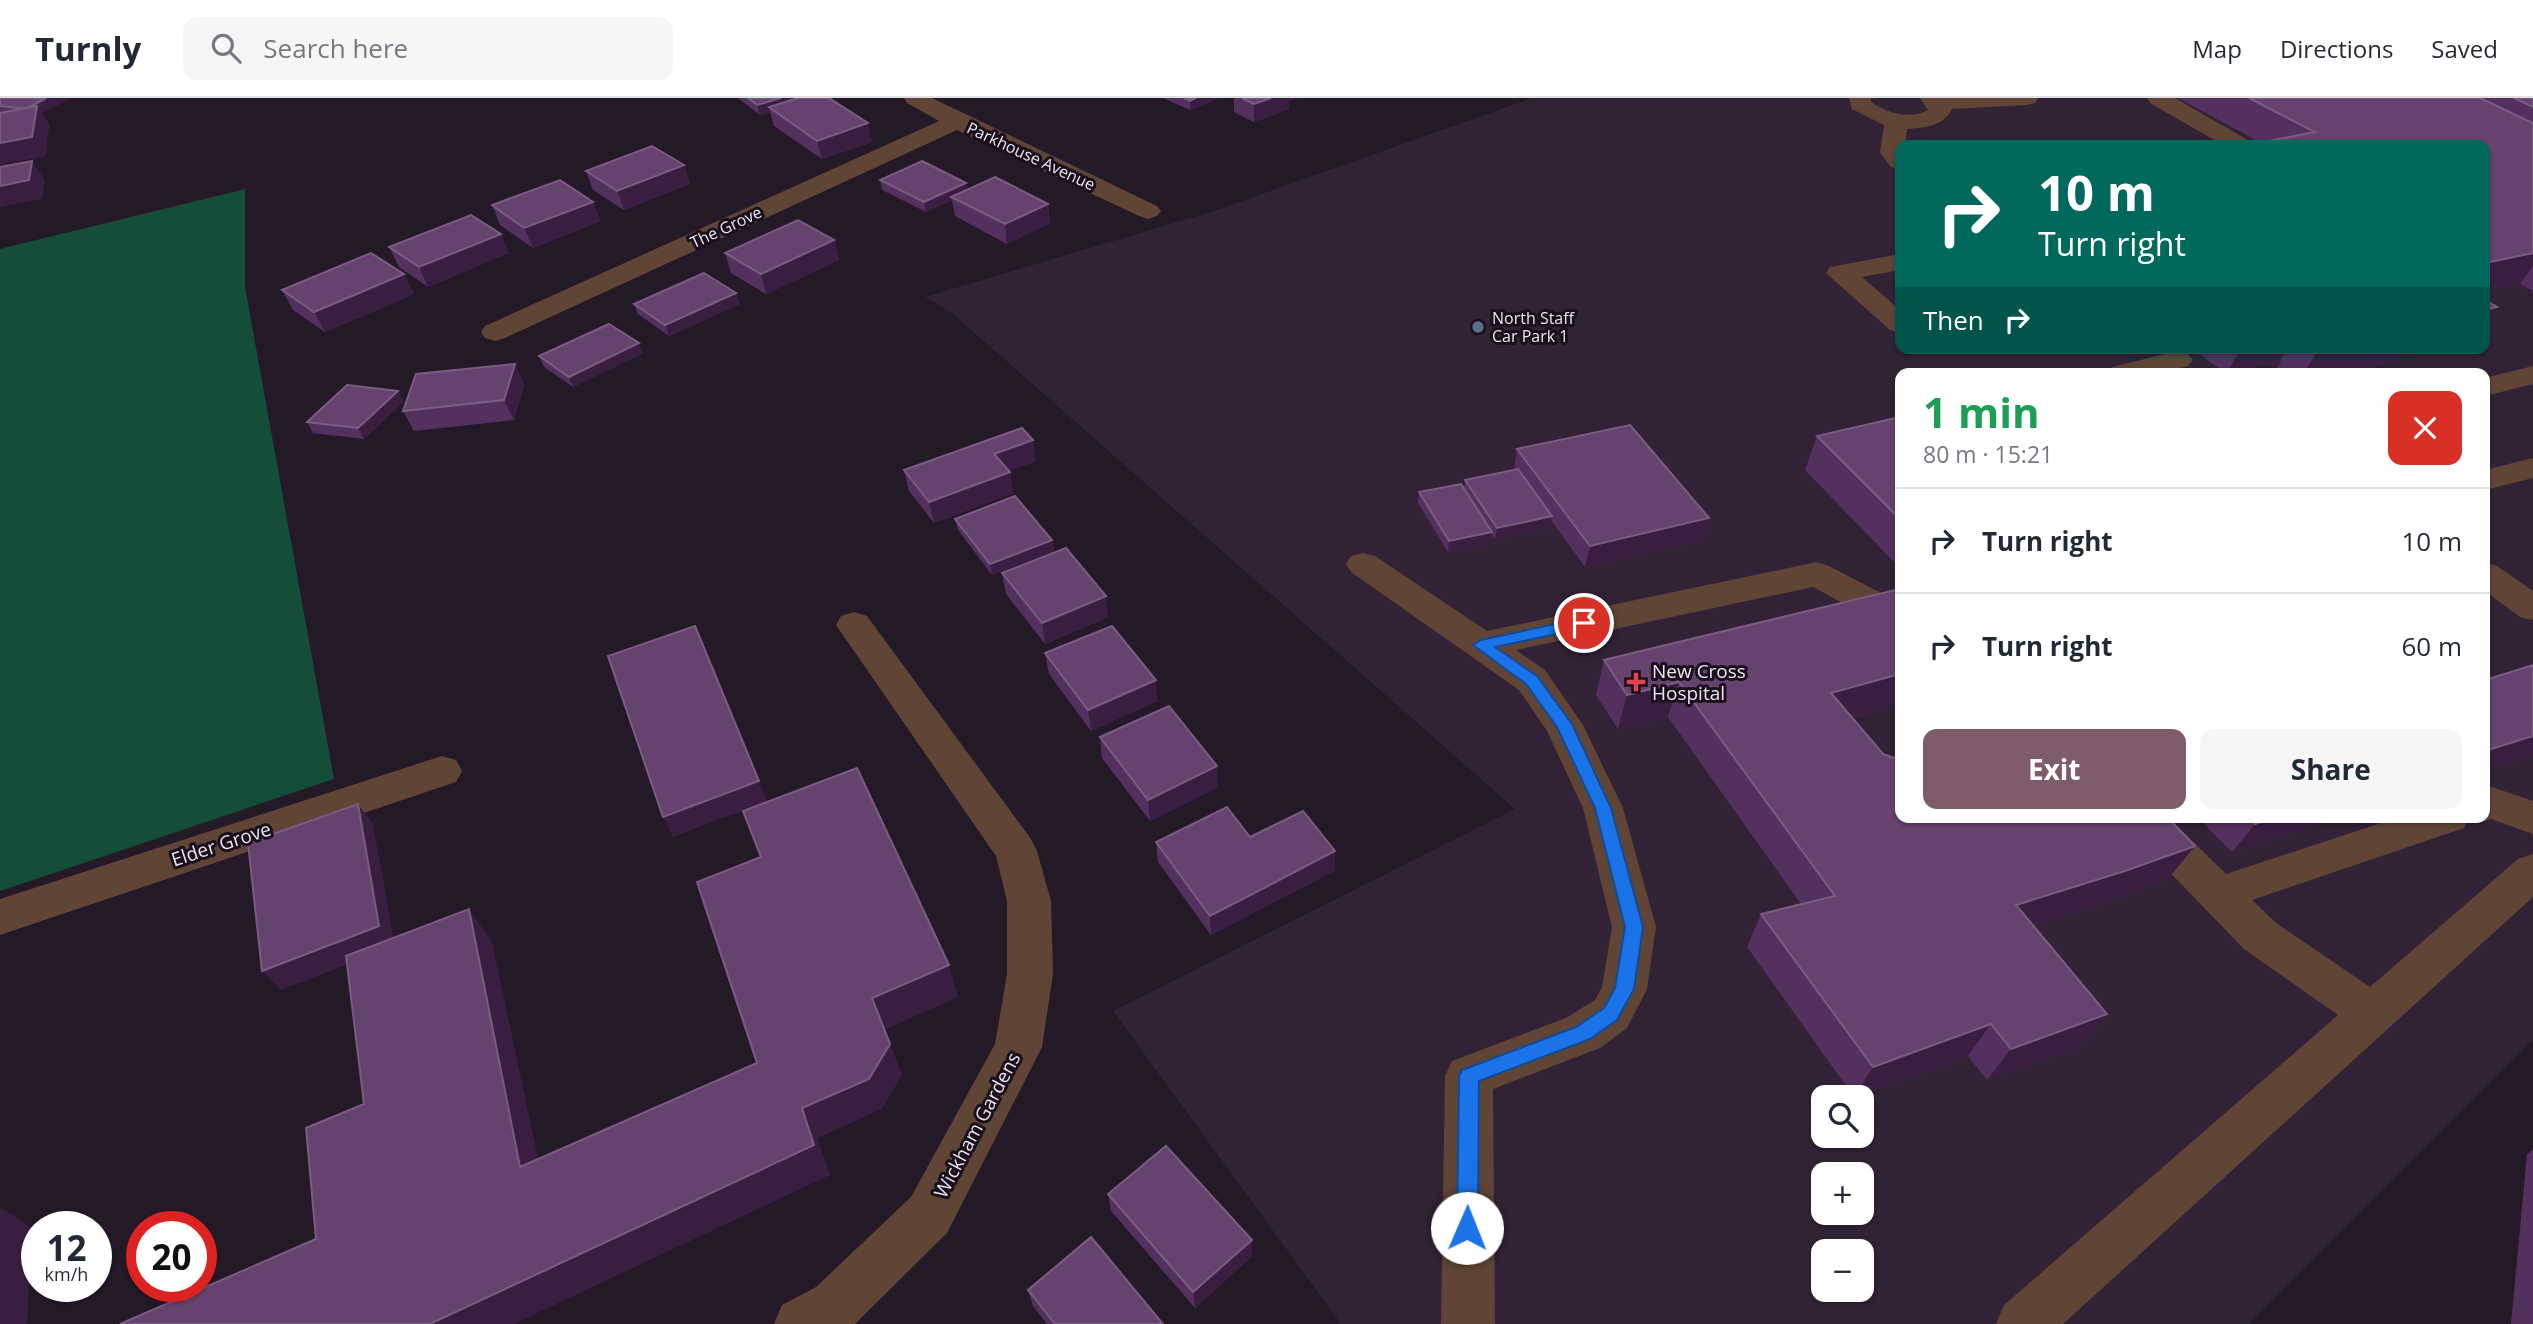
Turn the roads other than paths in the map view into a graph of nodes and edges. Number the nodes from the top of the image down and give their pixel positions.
1 (915, 98) edge
2 (1860, 98) edge
3 (2027, 98) edge
4 (2158, 98) edge
5 (1932, 107) edge
6 (1896, 120) junction
7 (957, 121) junction
8 (1952, 133) dead end
9 (2231, 140) edge
10 (1895, 156) edge
11 (1148, 211) dead end
12 (1895, 263) edge
13 (1895, 295) edge
14 (1871, 300) junction
15 (1895, 320) edge
16 (495, 332) dead end
17 (2179, 360) edge
18 (2145, 368) edge
19 (2533, 375) edge
20 (2490, 386) edge
21 (2533, 468) edge
22 (2490, 479) edge
23 (1363, 564) dead end
24 (2490, 578) edge
25 (2533, 608) edge
26 (1895, 615) edge
27 (854, 625) dead end
28 (1481, 645) junction
29 (442, 771) dead end
30 (2490, 804) edge
31 (2533, 818) edge
32 (2148, 823) edge
33 (2431, 823) edge
34 (2533, 871) edge
35 (2218, 894) junction
36 (0, 917) edge
37 (2373, 1014) junction
38 (801, 1324) edge
39 (1468, 1324) edge
40 (2023, 1324) edge

1 - 7 street, Parkhouse Avenue
2 - 6 street
3 - 5 street
4 - 9 street
5 - 6 street
5 - 8 street
6 - 10 street
7 - 11 street, Parkhouse Avenue
7 - 16 street, The Grove
12 - 14 street
13 - 14 street
14 - 15 street
17 - 18 street
19 - 20 street
21 - 22 street
23 - 28 street
24 - 25 street
26 - 28 street
27 - 38 street, Wickham Gardens
28 - 39 street
29 - 36 street, Elder Grove
30 - 31 street
32 - 35 street
33 - 35 street
34 - 37 street
35 - 37 street
37 - 40 street

